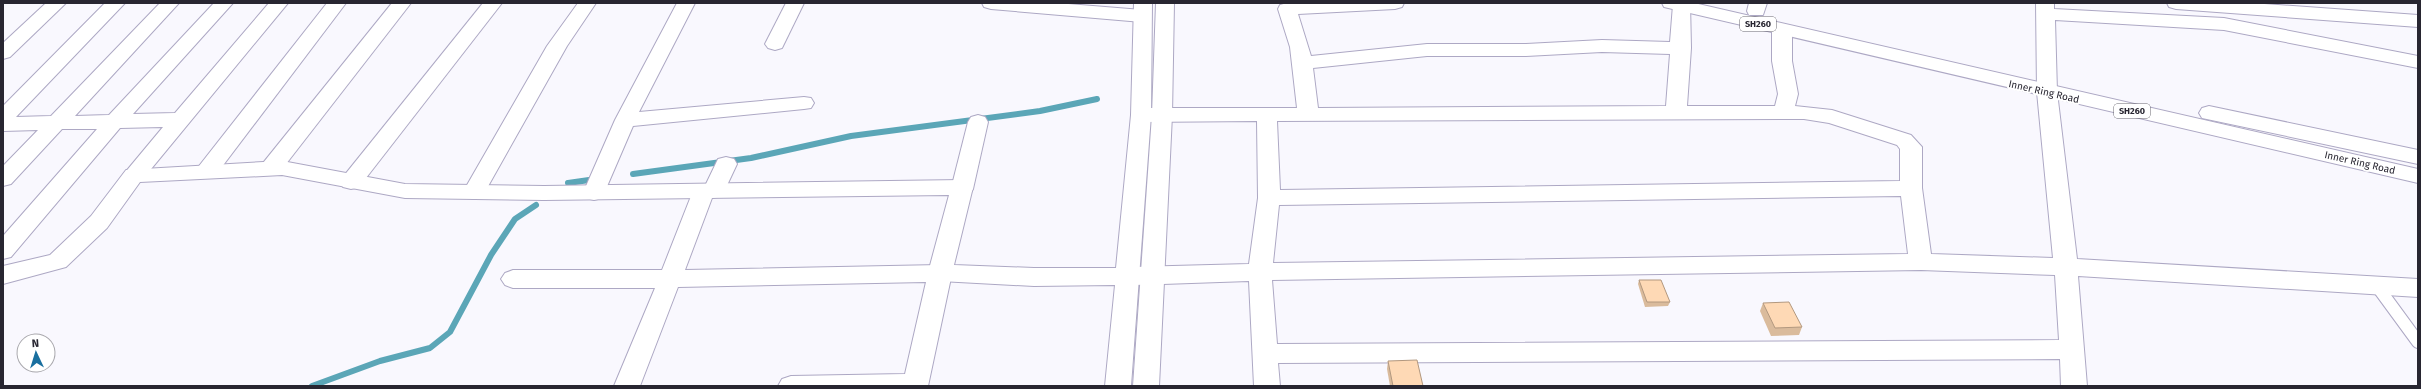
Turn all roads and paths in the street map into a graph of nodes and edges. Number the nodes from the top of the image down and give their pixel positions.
1 (57, 3) edge
2 (116, 3) edge
3 (170, 3) edge
4 (224, 3) edge
5 (279, 3) edge
6 (337, 3) edge
7 (402, 3) edge
8 (493, 3) edge
9 (587, 3) edge
10 (686, 3) edge
11 (795, 3) edge
12 (991, 3) edge
13 (1395, 3) edge
14 (1720, 3) edge
15 (2176, 3) edge
16 (1369, 4) edge
17 (1677, 4) edge
18 (2236, 5) edge
19 (1287, 6) edge
20 (1757, 7) edge
21 (2045, 9) edge
22 (2339, 9) edge
23 (1142, 10) edge
24 (2395, 11) edge
25 (1165, 12) edge
26 (2418, 21) edge
27 (1782, 30) junction
28 (775, 44) dead end
29 (1681, 48) junction
30 (3, 53) edge
31 (2418, 62) edge
32 (1302, 63) junction
33 (2047, 85) junction
34 (804, 103) dead end
35 (1676, 112) junction
36 (1782, 113) junction
37 (1151, 114) junction
38 (1308, 114) junction
39 (1267, 115) junction
40 (3, 118) edge
41 (180, 120) junction
42 (625, 120) junction
43 (115, 121) junction
44 (56, 122) junction
45 (978, 122) dead end
46 (3, 124) edge
47 (2418, 157) edge
48 (726, 164) dead end
49 (271, 168) junction
50 (207, 171) junction
51 (134, 176) junction
52 (2418, 176) edge
53 (3, 179) edge
54 (351, 182) junction
55 (1911, 188) junction
56 (962, 189) junction
57 (709, 191) junction
58 (474, 192) junction
59 (594, 193) junction
60 (1269, 198) junction
61 (3, 251) edge
62 (1921, 262) junction
63 (2066, 267) junction
64 (1260, 272) junction
65 (940, 273) junction
66 (3, 275) edge
67 (1140, 276) junction
68 (513, 279) dead end
69 (670, 279) junction
70 (2377, 286) junction
71 (2418, 288) edge
72 (2418, 342) edge
73 (2070, 349) junction
74 (1266, 354) junction
75 (915, 385) edge
76 (627, 386) edge
77 (791, 386) edge
78 (1118, 386) edge
79 (1146, 386) edge
80 (1267, 386) edge
81 (2074, 386) edge

1 - 30 main road
2 - 40 main road
3 - 44 main road
4 - 43 main road
5 - 41 main road
6 - 50 main road
7 - 49 main road
8 - 54 main road
9 - 58 main road
10 - 42 main road
11 - 28 main road
12 - 23 main road
13 - 16 main road
14 - 20 main road, Inner Ring Road
15 - 18 main road
16 - 19 main road
17 - 27 main road, Inner Ring Road / SH260
17 - 29 main road
18 - 22 main road
19 - 32 main road
20 - 33 main road, Inner Ring Road
21 - 31 main road
21 - 33 main road
22 - 24 main road
23 - 25 main road
23 - 37 main road
24 - 26 main road
25 - 37 main road
27 - 33 main road, Inner Ring Road / SH260
27 - 36 main road
29 - 32 main road
29 - 35 main road
32 - 38 main road
33 - 47 main road, Inner Ring Road
33 - 52 main road, Inner Ring Road / SH260
33 - 63 main road
34 - 42 main road
35 - 36 main road
35 - 38 main road
36 - 55 main road
37 - 39 main road
37 - 67 main road
38 - 39 main road
39 - 60 main road
41 - 43 main road
41 - 51 main road
42 - 59 main road
43 - 44 main road
43 - 61 main road
44 - 46 main road
44 - 53 main road
45 - 56 main road
48 - 57 main road
49 - 50 main road
49 - 54 main road
50 - 51 main road
51 - 66 main road
54 - 58 main road
55 - 60 main road
55 - 62 main road
56 - 57 main road
56 - 65 main road
57 - 59 main road
57 - 69 main road
58 - 59 main road
60 - 64 main road
62 - 63 main road
62 - 64 main road
63 - 70 main road
63 - 73 main road
64 - 67 main road
64 - 74 main road
65 - 67 main road
65 - 69 main road
65 - 75 main road
67 - 78 main road
67 - 79 main road
68 - 69 main road
69 - 76 main road
70 - 71 main road
70 - 72 lane
73 - 74 main road
73 - 81 main road
74 - 80 main road
75 - 77 main road

